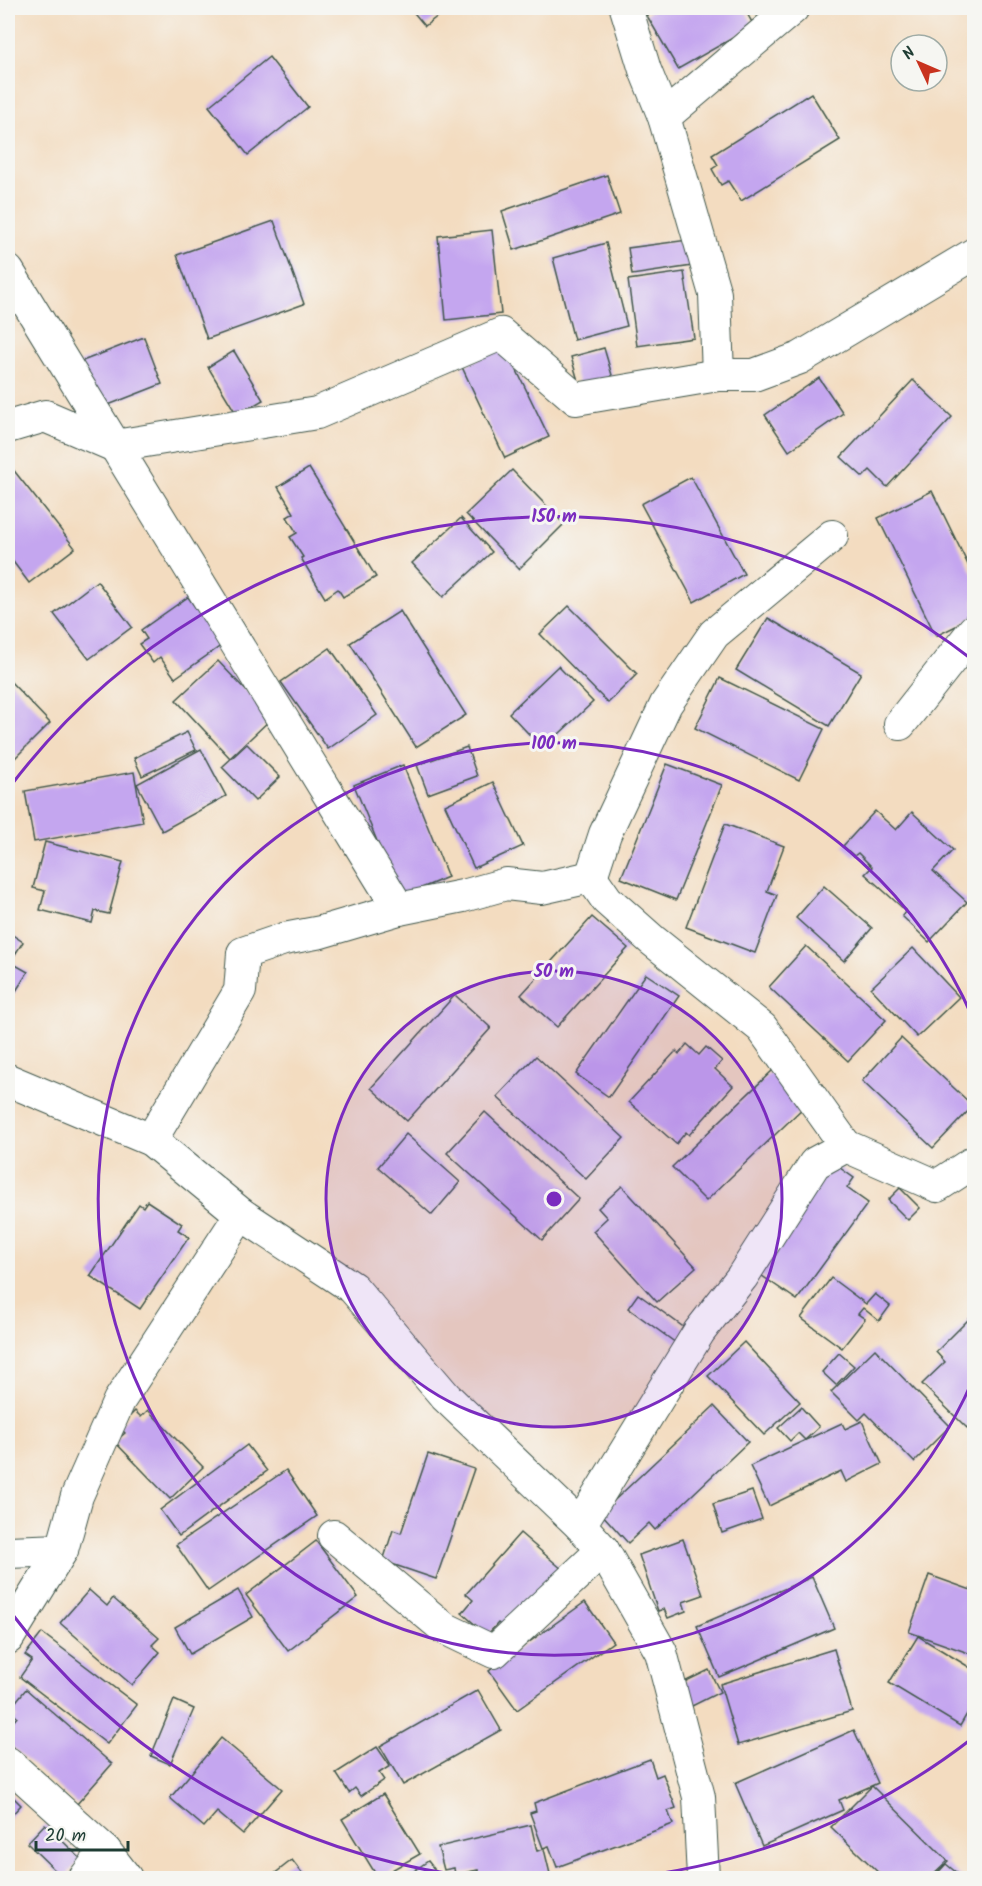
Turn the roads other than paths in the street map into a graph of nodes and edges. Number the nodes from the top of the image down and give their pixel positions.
1 (626, 8) edge
2 (793, 8) edge
3 (664, 117) junction
4 (975, 254) edge
5 (8, 271) edge
6 (718, 375) junction
7 (8, 427) edge
8 (115, 446) junction
9 (832, 536) dead end
10 (975, 630) edge
11 (900, 724) dead end
12 (591, 877) junction
13 (399, 909) junction
14 (8, 1080) edge
15 (151, 1140) junction
16 (846, 1146) junction
17 (975, 1162) edge
18 (241, 1214) junction
19 (580, 1525) junction
20 (334, 1536) dead end
21 (62, 1550) junction
22 (603, 1550) junction
23 (8, 1552) edge
24 (8, 1638) edge
25 (8, 1763) edge
26 (105, 1851) junction
27 (85, 1878) edge
28 (126, 1878) edge
29 (703, 1878) edge

1 - 3 street
2 - 3 street
3 - 6 street
4 - 6 street
5 - 8 street
6 - 8 street
7 - 8 street
8 - 13 street
9 - 12 street
10 - 11 street
12 - 13 street
12 - 16 street
13 - 15 street
14 - 15 street
15 - 18 street
16 - 17 street
16 - 19 street
18 - 19 street
18 - 21 street
19 - 22 street
20 - 22 street
21 - 23 street
21 - 24 street
22 - 29 street
25 - 26 street
26 - 27 street
26 - 28 street

